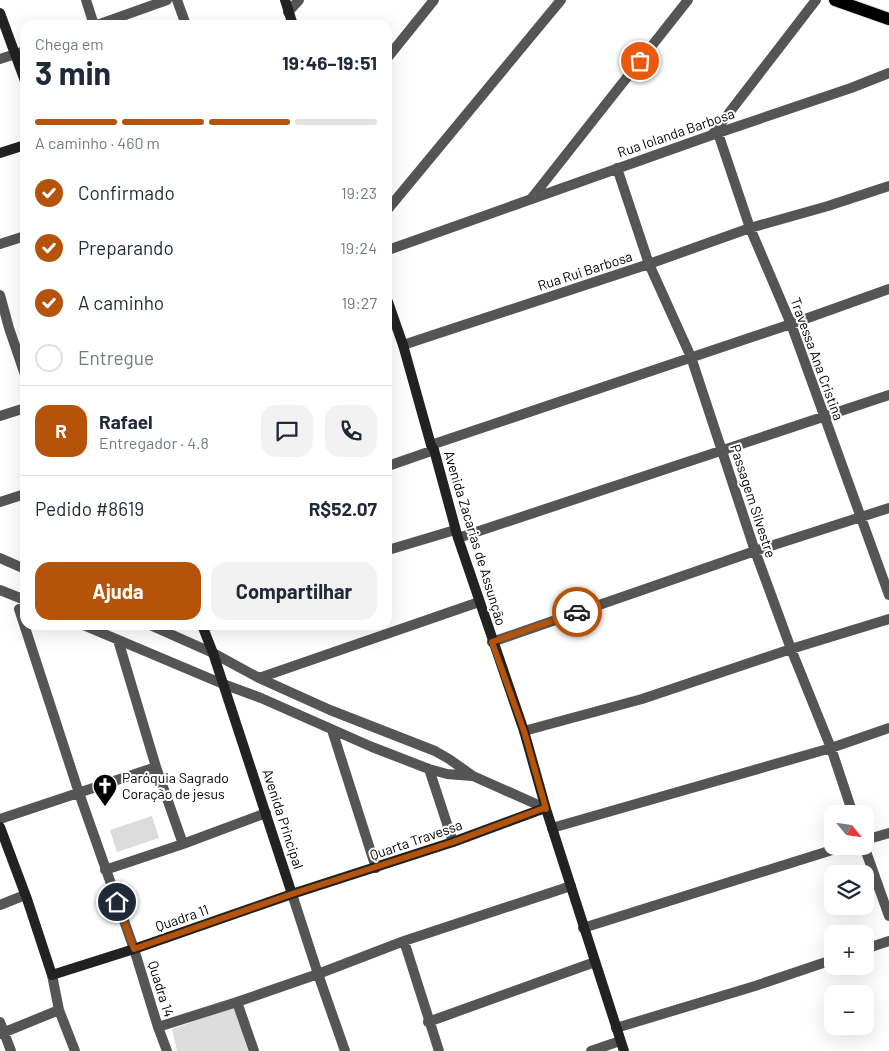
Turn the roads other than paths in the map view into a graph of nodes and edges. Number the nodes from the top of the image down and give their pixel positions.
1 (86, 0) edge
2 (167, 0) edge
3 (177, 0) edge
4 (285, 0) edge
5 (299, 0) edge
6 (434, 0) edge
7 (561, 0) edge
8 (688, 0) edge
9 (816, 0) edge
10 (835, 0) edge
11 (288, 12) junction
12 (0, 13) edge
13 (889, 19) edge
14 (94, 20) edge
15 (110, 20) edge
16 (184, 20) edge
17 (290, 20) edge
18 (392, 52) edge
19 (20, 53) edge
20 (15, 55) junction
21 (0, 59) edge
22 (20, 68) edge
23 (889, 73) edge
24 (715, 134) junction
25 (20, 147) edge
26 (0, 153) edge
27 (617, 168) junction
28 (889, 186) edge
29 (531, 199) junction
30 (392, 203) edge
31 (750, 228) junction
32 (20, 238) edge
33 (0, 244) edge
34 (392, 249) edge
35 (649, 264) junction
36 (889, 289) edge
37 (0, 295) edge
38 (392, 313) edge
39 (791, 324) junction
40 (5, 330) edge
41 (403, 345) junction
42 (691, 358) junction
43 (20, 363) edge
44 (889, 395) edge
45 (20, 410) edge
46 (0, 416) edge
47 (825, 416) junction
48 (433, 447) junction
49 (722, 450) junction
50 (392, 464) edge
51 (20, 496) edge
52 (0, 502) edge
53 (889, 508) edge
54 (860, 516) junction
55 (456, 534) junction
56 (392, 549) edge
57 (755, 551) junction
58 (0, 558) edge
59 (20, 567) edge
60 (0, 590) edge
61 (889, 595) edge
62 (479, 602) junction
63 (20, 604) edge
64 (889, 619) edge
65 (30, 630) edge
66 (95, 630) edge
67 (161, 630) edge
68 (204, 630) edge
69 (118, 640) junction
70 (492, 642) junction
71 (791, 649) junction
72 (213, 653) junction
73 (259, 678) junction
74 (223, 684) junction
75 (889, 728) edge
76 (332, 730) junction
77 (524, 731) junction
78 (831, 748) junction
79 (156, 767) junction
80 (429, 769) junction
81 (473, 776) junction
82 (79, 793) junction
83 (851, 805) edge
84 (545, 809) junction
85 (266, 813) junction
86 (0, 819) edge
87 (0, 827) edge
88 (552, 828) junction
89 (889, 833) edge
90 (874, 837) edge
91 (453, 842) junction
92 (183, 844) junction
93 (824, 853) edge
94 (867, 855) edge
95 (376, 868) junction
96 (105, 870) junction
97 (571, 886) junction
98 (25, 894) junction
99 (292, 894) junction
100 (0, 905) edge
101 (889, 916) edge
102 (583, 928) junction
103 (404, 941) junction
104 (889, 941) edge
105 (874, 946) edge
106 (134, 949) junction
107 (596, 962) junction
108 (824, 963) edge
109 (318, 974) junction
110 (52, 975) junction
111 (237, 1002) junction
112 (60, 1010) junction
113 (0, 1022) edge
114 (428, 1022) junction
115 (158, 1027) junction
116 (616, 1028) junction
117 (2, 1033) edge
118 (622, 1046) edge
119 (11, 1051) edge
120 (75, 1051) edge
121 (167, 1051) edge
122 (254, 1051) edge
123 (345, 1051) edge
124 (438, 1051) edge
125 (591, 1051) edge

1 - 14 street
2 - 15 street
3 - 16 street
4 - 11 street
5 - 11 street
6 - 18 street
7 - 30 street
8 - 29 street
9 - 24 street
10 - 13 main road
11 - 17 street
12 - 20 street
19 - 20 street
20 - 21 street
20 - 22 street
23 - 24 street, Rua Iolanda Barbosa
24 - 27 street, Rua Iolanda Barbosa
24 - 31 street, Travessa Ana Cristina
25 - 26 street
27 - 29 street, Rua Iolanda Barbosa
27 - 35 street, Passagem Silvestre
28 - 31 street, Rua Rui Barbosa
29 - 34 street, Rua Iolanda Barbosa
31 - 35 street, Rua Rui Barbosa
31 - 39 street, Travessa Ana Cristina
32 - 33 street
35 - 41 street, Rua Rui Barbosa
35 - 42 street, Passagem Silvestre
36 - 39 street
37 - 40 street
38 - 41 street, Avenida Zacarias de Assunção
39 - 42 street
39 - 47 street, Travessa Ana Cristina
40 - 43 street
41 - 48 street, Avenida Zacarias de Assunção
42 - 48 street
42 - 49 street, Passagem Silvestre
44 - 47 street
45 - 46 street
47 - 49 street
47 - 54 street, Travessa Ana Cristina
48 - 50 street
48 - 55 street, Avenida Zacarias de Assunção
49 - 55 street
49 - 57 street, Passagem Silvestre
51 - 52 street
53 - 54 street
54 - 57 street
54 - 61 street, Travessa Ana Cristina
55 - 56 street
55 - 62 street, Avenida Zacarias de Assunção
57 - 70 street
57 - 71 street, Passagem Silvestre
58 - 59 street
60 - 63 street
62 - 70 street, Avenida Zacarias de Assunção
62 - 73 street
64 - 71 street
65 - 82 street, Quadra 14
66 - 69 street
67 - 72 street
68 - 72 street, Avenida Principal
69 - 74 street
69 - 79 street
70 - 77 street, Avenida Zacarias de Assunção
71 - 77 street
71 - 78 street, Passagem Silvestre
72 - 73 street
72 - 74 street, Avenida Principal
73 - 81 street
74 - 76 street
74 - 85 street, Avenida Principal
75 - 78 street
76 - 80 street
76 - 95 street
77 - 84 street, Avenida Zacarias de Assunção
78 - 83 street, Passagem Silvestre
78 - 88 street
79 - 82 street
79 - 92 street
80 - 81 street
80 - 91 street
81 - 84 street
82 - 86 street
82 - 96 street, Quadra 14
84 - 88 street, Avenida Zacarias de Assunção
84 - 91 street, Quarta Travessa
85 - 92 street
85 - 99 street, Avenida Principal
87 - 98 street
88 - 97 street, Avenida Zacarias de Assunção
89 - 90 street
91 - 95 street, Quarta Travessa
92 - 96 street
93 - 102 street
94 - 101 street
95 - 99 street, Quarta Travessa
96 - 106 street, Quadra 14
97 - 102 street, Avenida Zacarias de Assunção
97 - 103 street
98 - 100 street
98 - 110 street
99 - 106 street, Quadra 11
99 - 109 street, Avenida Principal
102 - 107 street, Avenida Zacarias de Assunção
103 - 109 street
103 - 114 street
104 - 105 street
106 - 110 street, Quadra 11
106 - 115 street, Quadra 14
107 - 114 street
107 - 116 street, Avenida Zacarias de Assunção
108 - 116 street
109 - 111 street
109 - 123 street, Avenida Principal
110 - 112 street
111 - 115 street
111 - 122 street
112 - 117 street
112 - 120 street
113 - 117 street
114 - 124 street
115 - 121 street, Quadra 14
116 - 118 street, Avenida Zacarias de Assunção
117 - 119 street
118 - 125 street

